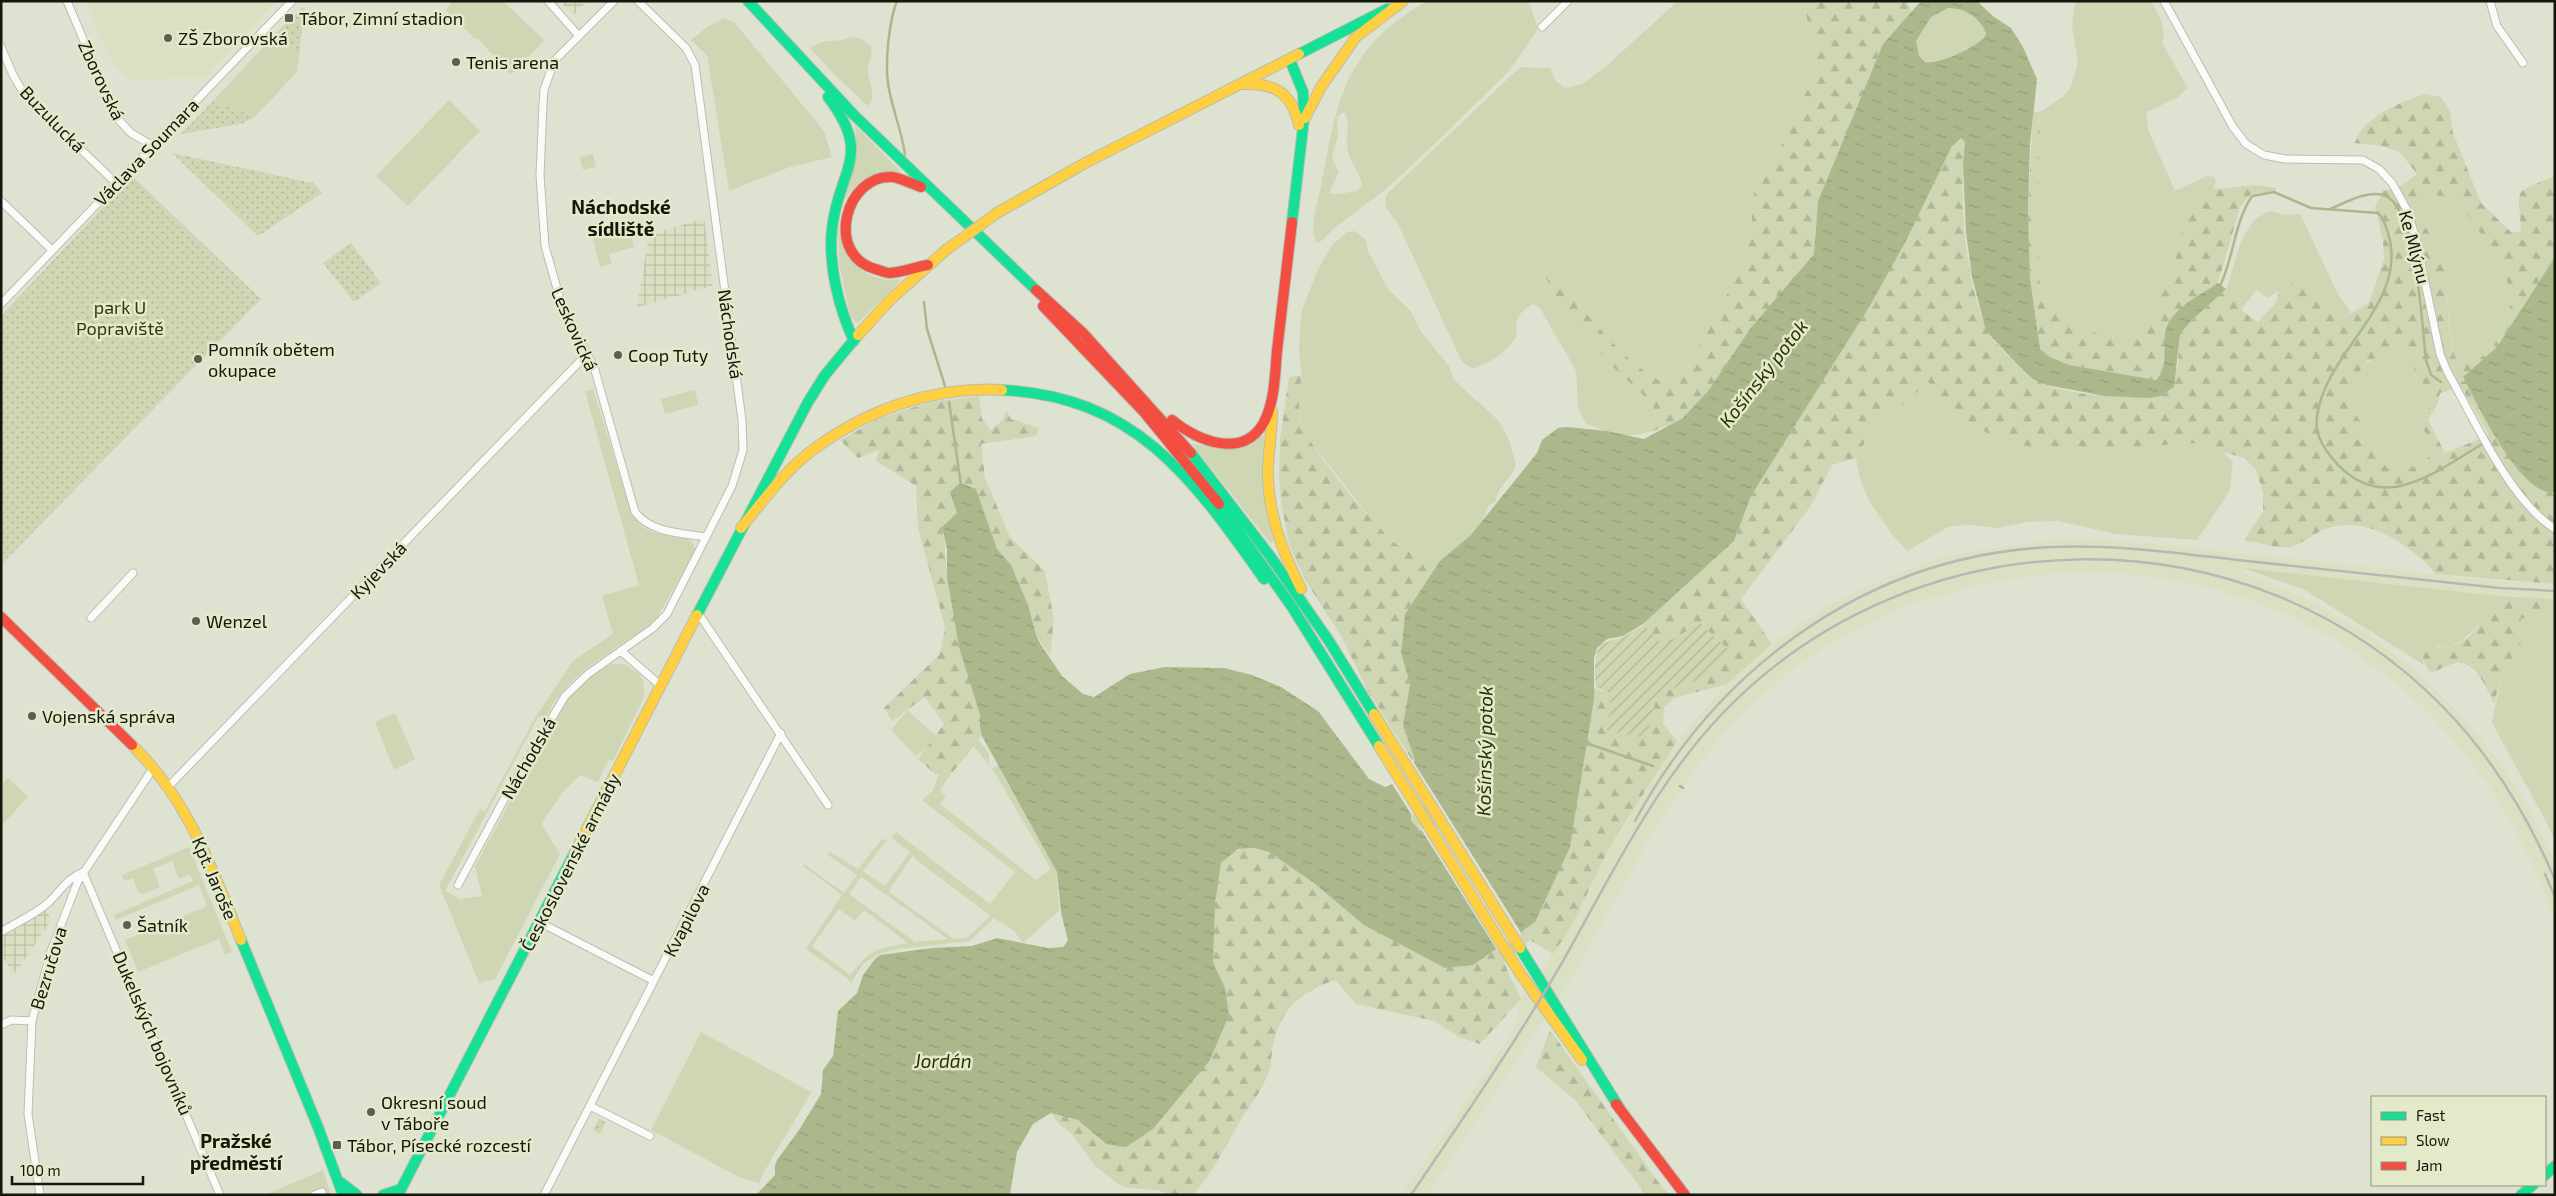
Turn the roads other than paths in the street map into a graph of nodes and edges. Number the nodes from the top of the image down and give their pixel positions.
1 (67, 1) edge
2 (292, 1) edge
3 (548, 1) edge
4 (614, 1) edge
5 (638, 1) edge
6 (748, 1) edge
7 (1402, 1) edge
8 (1568, 1) edge
9 (2164, 1) edge
10 (2490, 1) edge
11 (1542, 27) dead end
12 (579, 36) junction
13 (786, 42) junction
14 (1, 47) edge
15 (1290, 60) junction
16 (2523, 63) dead end
17 (1242, 84) junction
18 (1304, 119) junction
19 (1301, 140) junction
20 (153, 146) junction
21 (116, 183) junction
22 (935, 195) junction
23 (1, 201) edge
24 (52, 250) junction
25 (995, 253) junction
26 (928, 265) junction
27 (1, 304) edge
28 (854, 341) junction
29 (587, 354) junction
30 (1118, 369) junction
31 (1273, 387) junction
32 (742, 528) junction
33 (2555, 529) edge
34 (706, 537) junction
35 (133, 573) dead end
36 (698, 614) junction
37 (1, 617) edge
38 (91, 618) dead end
39 (1329, 641) junction
40 (622, 651) junction
41 (1318, 651) junction
42 (660, 686) junction
43 (781, 733) junction
44 (154, 767) junction
45 (169, 786) junction
46 (828, 805) dead end
47 (83, 872) junction
48 (458, 885) dead end
49 (540, 922) junction
50 (1, 932) edge
51 (654, 981) junction
52 (32, 1021) junction
53 (1, 1025) edge
54 (590, 1106) junction
55 (1620, 1109) junction
56 (650, 1136) dead end
57 (340, 1182) junction
58 (2531, 1186) edge
59 (322, 1192) dead end
60 (400, 1192) edge
61 (358, 1194) edge
62 (40, 1195) edge
63 (220, 1195) edge
64 (314, 1195) edge
65 (343, 1195) edge
66 (383, 1195) edge
67 (544, 1195) edge
68 (1685, 1195) edge
69 (2520, 1195) edge

1 - 20 street, Zborovská
2 - 20 street, Václava Soumara
3 - 12 street
4 - 12 street, Leskovická
5 - 34 street, Náchodská
6 - 13 main road
7 - 15 main road
7 - 18 main road
8 - 11 street
9 - 33 street, Ke Mlýnu
10 - 16 street
12 - 29 street, Leskovická
13 - 22 main road
13 - 28 main road
14 - 21 street, Buzulucká
15 - 17 main road
15 - 18 main road
17 - 19 main road
17 - 26 main road, bridge
18 - 19 main road
19 - 31 main road
20 - 21 street, Václava Soumara
21 - 24 street, Václava Soumara
22 - 25 main road
22 - 26 main road
23 - 24 street
24 - 27 street, Václava Soumara
25 - 30 main road
25 - 41 main road
26 - 28 main road
28 - 32 main road
29 - 34 street, Leskovická
29 - 45 street, Kyjevská
30 - 31 main road
30 - 39 main road
31 - 39 main road
32 - 36 main road, Československé armády
32 - 41 main road
34 - 40 street, Náchodská
35 - 38 street
36 - 42 main road, Československé armády
36 - 43 street
37 - 44 main road, Kpt. Jaroše
39 - 55 main road
40 - 42 street
40 - 48 street, Náchodská
41 - 55 main road
42 - 49 main road, Československé armády
43 - 46 street
43 - 51 street, Kvapilova
44 - 45 main road, Kpt. Jaroše
44 - 47 street, Bezručova
45 - 57 main road, Kpt. Jaroše
47 - 50 street
47 - 52 street, Bezručova
47 - 63 street, Dukelských bojovníků
49 - 51 street
49 - 60 main road, Československé armády
51 - 54 street, Kvapilova
52 - 53 street
52 - 62 street, Bezručova
54 - 56 street
54 - 67 street, Kvapilova
55 - 68 main road
57 - 61 main road
57 - 65 main road, Kpt. Jaroše
58 - 69 main road
59 - 64 street
60 - 66 main road

